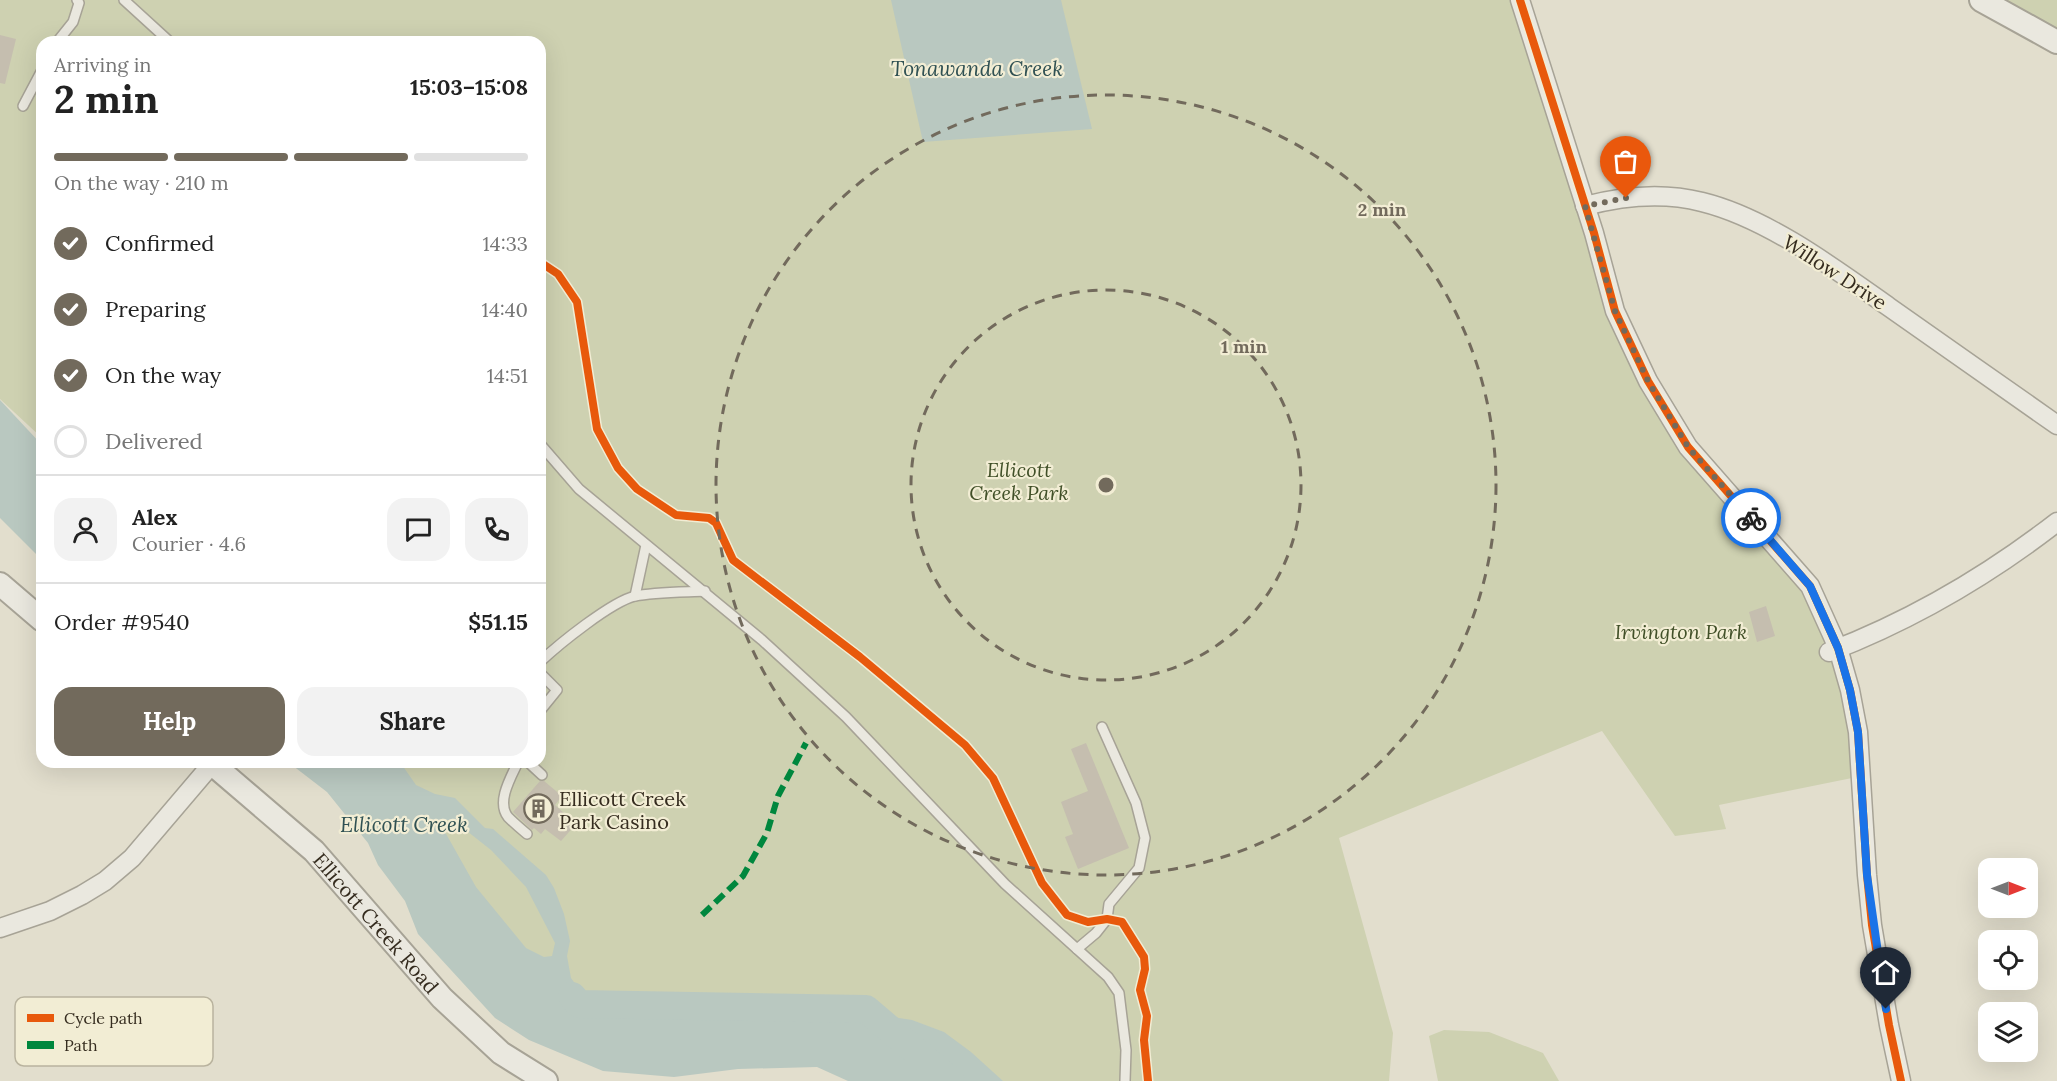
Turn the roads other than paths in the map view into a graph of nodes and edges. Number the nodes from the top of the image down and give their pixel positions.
1 (77, 0) edge
2 (124, 0) edge
3 (1520, 0) edge
4 (1981, 0) edge
5 (62, 36) edge
6 (163, 36) edge
7 (2057, 42) edge
8 (36, 81) edge
9 (23, 106) dead end
10 (1585, 206) junction
11 (2057, 425) edge
12 (546, 451) edge
13 (2057, 522) edge
14 (646, 545) junction
15 (0, 584) edge
16 (705, 591) junction
17 (635, 596) junction
18 (36, 615) edge
19 (1834, 650) junction
20 (546, 656) edge
21 (546, 679) edge
22 (546, 704) edge
23 (1102, 727) dead end
24 (207, 768) edge
25 (217, 768) edge
26 (515, 768) edge
27 (534, 768) edge
28 (542, 775) dead end
29 (526, 834) dead end
30 (0, 928) edge
31 (1077, 949) junction
32 (546, 1081) edge
33 (1125, 1081) edge
34 (1901, 1081) edge

1 - 5 lane
2 - 6 lane
3 - 10 street
4 - 7 street
8 - 9 lane
10 - 11 street, Willow Drive
10 - 19 street
12 - 14 lane
13 - 19 street
14 - 16 lane
14 - 17 lane
15 - 18 street
16 - 17 lane
16 - 31 lane
17 - 20 lane
19 - 34 street
21 - 22 lane
23 - 31 lane
24 - 30 street
25 - 32 street, Ellicott Creek Road
26 - 29 lane
27 - 28 lane
31 - 33 lane

